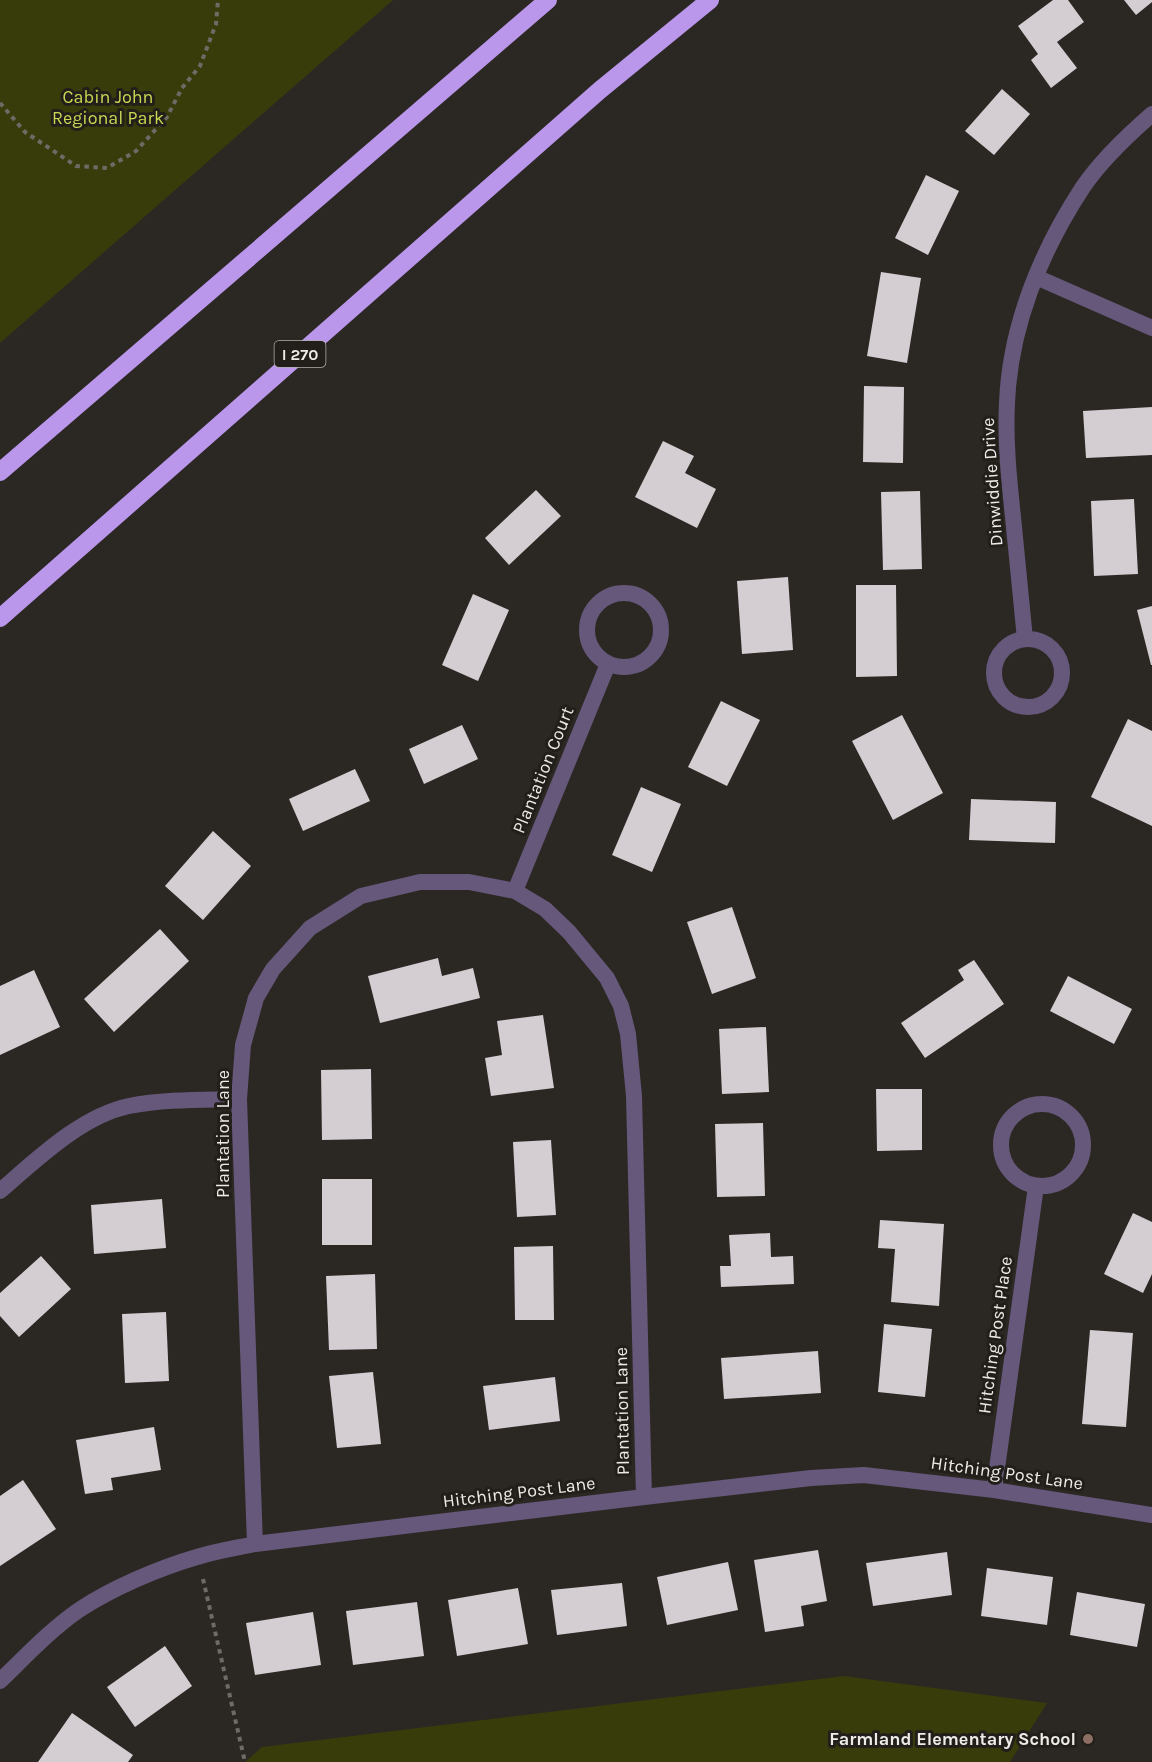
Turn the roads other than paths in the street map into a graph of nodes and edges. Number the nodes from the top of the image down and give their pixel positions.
1 (548, 0) edge
2 (710, 0) edge
3 (723, 0) edge
4 (600, 90) junction
5 (1152, 114) edge
6 (1036, 277) junction
7 (1152, 328) edge
8 (0, 472) edge
9 (0, 618) edge
10 (1025, 639) junction
11 (608, 664) junction
12 (515, 891) junction
13 (239, 1099) junction
14 (1035, 1186) junction
15 (0, 1191) edge
16 (994, 1490) junction
17 (644, 1497) junction
18 (1152, 1515) edge
19 (255, 1544) junction
20 (0, 1681) edge

1 - 8 highway
2 - 4 highway, I 270
3 - 4 highway, I 270
4 - 9 highway, I 270
5 - 6 street, Dinwiddie Drive
6 - 7 street
6 - 10 street, Dinwiddie Drive
10 - 10 street
11 - 11 street
11 - 12 street, Plantation Court
12 - 13 street, Plantation Lane
12 - 17 street, Plantation Lane
13 - 15 street
13 - 19 street, Plantation Lane
14 - 14 street
14 - 16 street, Hitching Post Place
16 - 17 street, Hitching Post Lane
16 - 18 street, Hitching Post Lane
17 - 19 street, Hitching Post Lane
19 - 20 street, Hitching Post Lane

